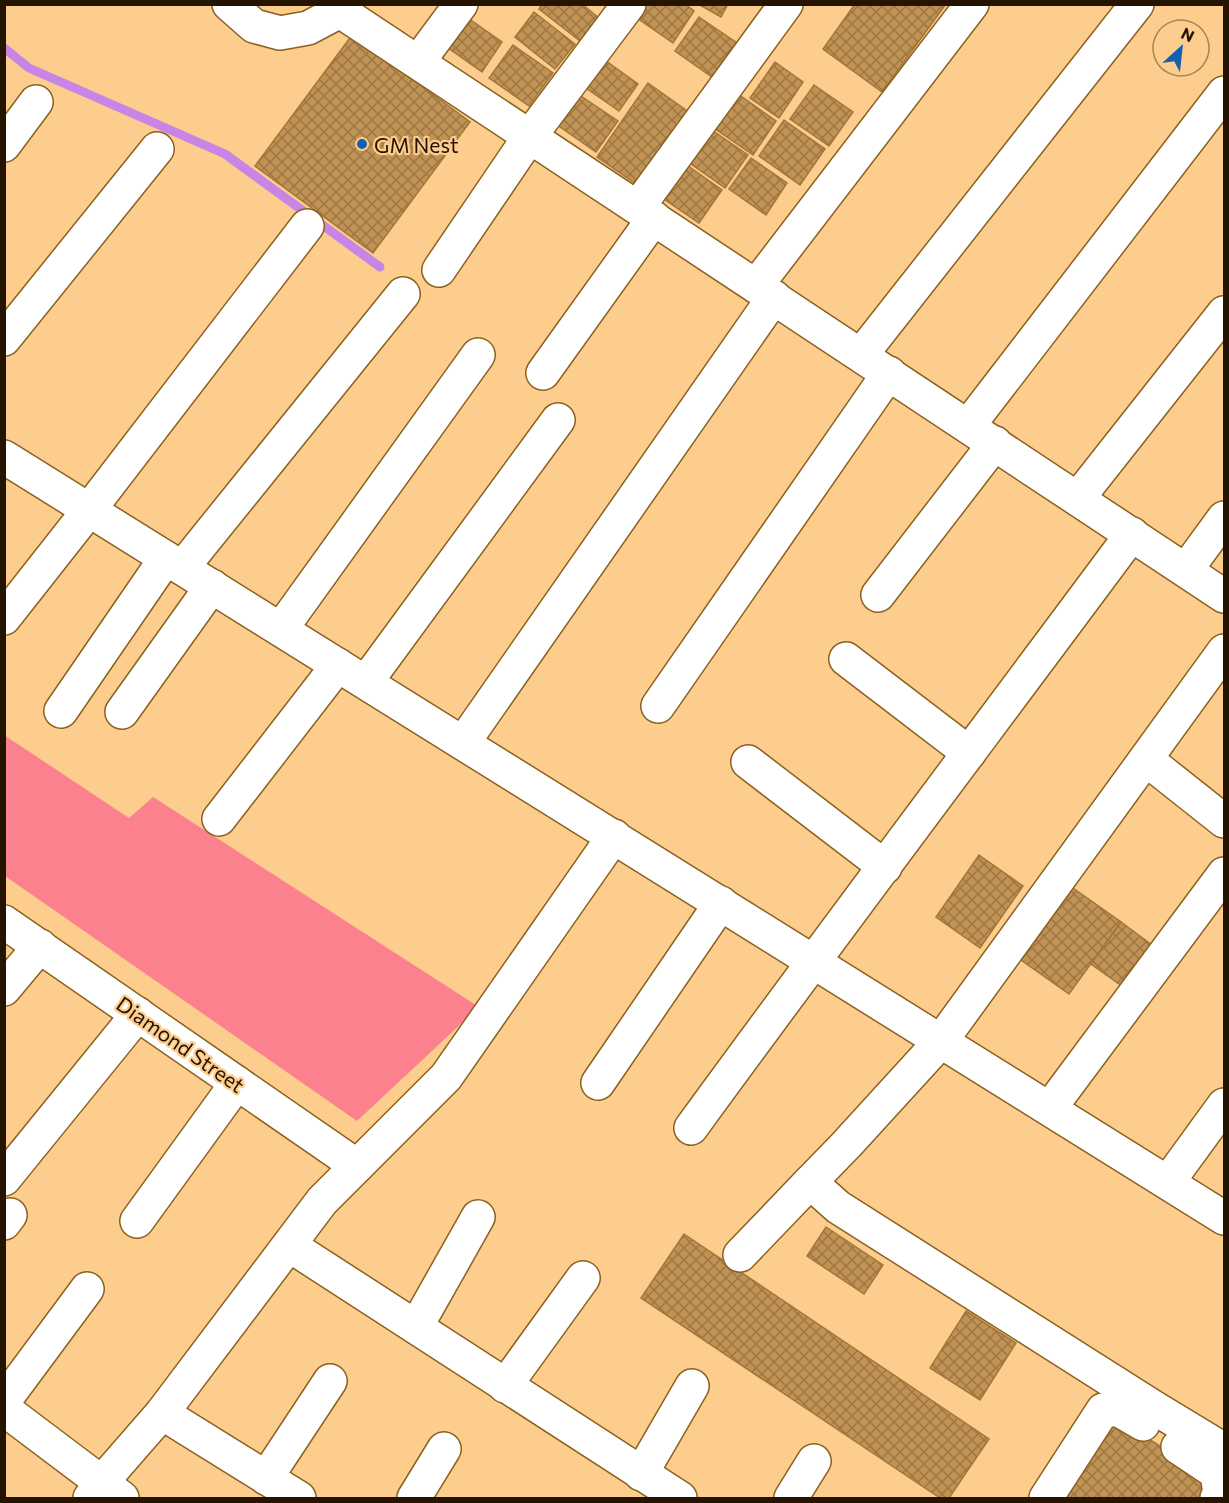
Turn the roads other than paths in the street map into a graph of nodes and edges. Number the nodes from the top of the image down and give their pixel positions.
1 (229, 4) edge
2 (461, 4) edge
3 (629, 4) edge
4 (786, 4) edge
5 (972, 4) edge
6 (1137, 4) edge
7 (343, 8) edge
8 (418, 62) junction
9 (1224, 93) edge
10 (36, 102) dead end
11 (531, 136) junction
12 (4, 145) edge
13 (157, 149) dead end
14 (646, 213) junction
15 (307, 226) dead end
16 (439, 270) dead end
17 (765, 292) junction
18 (403, 294) dead end
19 (1224, 313) edge
20 (4, 339) edge
21 (478, 355) dead end
22 (861, 355) junction
23 (543, 373) dead end
24 (889, 374) junction
25 (558, 420) dead end
26 (981, 435) junction
27 (4, 457) edge
28 (1078, 498) junction
29 (89, 510) junction
30 (1224, 518) edge
31 (1132, 534) junction
32 (174, 563) junction
33 (1186, 570) junction
34 (212, 586) junction
35 (878, 595) dead end
36 (1224, 596) edge
37 (4, 618) edge
38 (281, 629) junction
39 (1224, 651) edge
40 (846, 659) dead end
41 (338, 665) junction
42 (366, 682) junction
43 (658, 706) dead end
44 (61, 711) dead end
45 (122, 712) dead end
46 (463, 743) junction
47 (969, 753) junction
48 (1147, 760) junction
49 (748, 762) dead end
50 (219, 819) dead end
51 (1224, 821) edge
52 (614, 837) junction
53 (885, 867) junction
54 (1224, 874) edge
55 (721, 903) junction
56 (4, 922) edge
57 (40, 946) junction
58 (813, 961) junction
59 (4, 989) edge
60 (138, 1014) junction
61 (941, 1041) junction
62 (237, 1083) junction
63 (598, 1083) dead end
64 (1224, 1105) edge
65 (1050, 1108) junction
66 (691, 1128) dead end
67 (357, 1166) junction
68 (4, 1179) edge
69 (810, 1182) junction
70 (1168, 1182) junction
71 (477, 1217) dead end
72 (1224, 1218) edge
73 (137, 1221) dead end
74 (289, 1245) junction
75 (740, 1255) dead end
76 (582, 1278) dead end
77 (87, 1289) dead end
78 (416, 1327) junction
79 (330, 1381) dead end
80 (506, 1386) junction
81 (692, 1386) dead end
82 (4, 1401) edge
83 (4, 1409) edge
84 (162, 1413) junction
85 (1148, 1415) junction
86 (444, 1449) dead end
87 (1224, 1450) edge
88 (814, 1461) dead end
89 (641, 1474) junction
90 (266, 1478) junction
91 (105, 1493) edge
92 (299, 1498) edge
93 (414, 1498) edge
94 (680, 1498) edge
95 (791, 1498) edge
96 (1046, 1498) edge
97 (1217, 1498) edge

1 - 7 street
2 - 8 street
3 - 11 street
4 - 14 street
5 - 17 street
6 - 22 street
7 - 8 street
8 - 11 street
9 - 26 street
10 - 12 street
11 - 14 street
11 - 16 street
13 - 20 street
14 - 17 street
14 - 23 street
15 - 29 street
17 - 22 street
17 - 46 street
18 - 32 street
19 - 28 street
21 - 38 street
22 - 24 street
24 - 26 street
24 - 43 street
25 - 42 street
26 - 28 street
26 - 35 street
27 - 29 street
28 - 31 street
29 - 32 street
29 - 37 street
30 - 33 street
31 - 33 street
31 - 47 street
32 - 34 street
32 - 44 street
33 - 36 street
34 - 38 street
34 - 45 street
38 - 41 street
39 - 48 street
40 - 47 street
41 - 42 street
41 - 50 street
42 - 46 street
46 - 52 street
47 - 53 street
48 - 51 street
48 - 61 street
49 - 53 street
52 - 55 street
52 - 67 street
53 - 58 street
54 - 65 street
55 - 58 street
55 - 63 street
56 - 57 street, Diamond Street
57 - 59 street
57 - 60 street, Diamond Street
58 - 61 street
58 - 66 street
60 - 62 street, Diamond Street
60 - 68 street
61 - 65 street
61 - 69 street
62 - 67 street, Diamond Street
62 - 73 street
64 - 70 street
65 - 70 street
67 - 74 street
69 - 75 street
69 - 85 street
70 - 72 street
71 - 78 street
74 - 78 street
74 - 84 street
76 - 80 street
77 - 82 street
78 - 80 street
79 - 90 street
80 - 89 street
81 - 89 street
83 - 91 street
84 - 90 street
84 - 91 street
85 - 87 street
85 - 96 street
85 - 97 street
86 - 93 street
88 - 95 street
89 - 94 street
90 - 92 street

